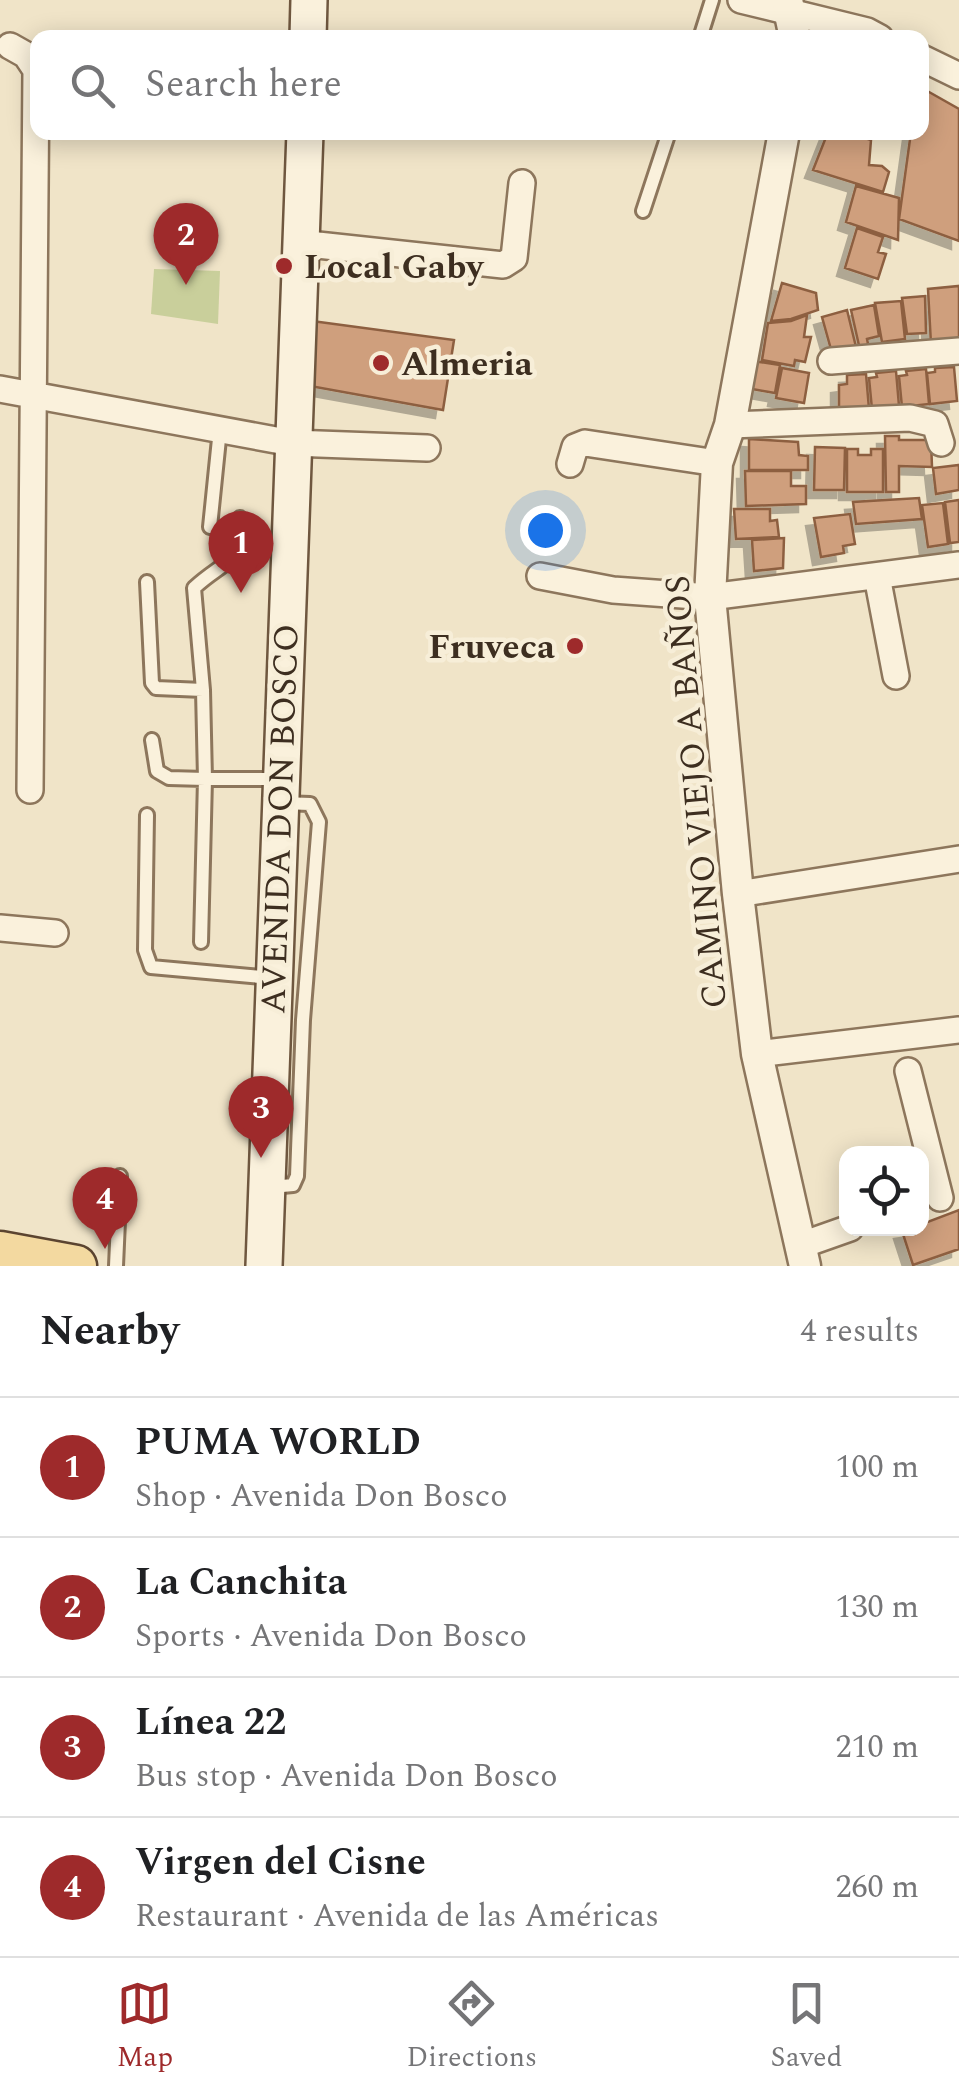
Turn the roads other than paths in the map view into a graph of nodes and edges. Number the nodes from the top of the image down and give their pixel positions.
1 (309, 0) edge
2 (712, 0) edge
3 (742, 0) edge
4 (791, 17) edge
5 (308, 30) edge
6 (703, 30) edge
7 (861, 30) edge
8 (10, 46) dead end
9 (30, 61) edge
10 (929, 61) edge
11 (959, 76) edge
12 (36, 140) edge
13 (305, 140) edge
14 (666, 140) edge
15 (783, 140) edge
16 (522, 183) dead end
17 (643, 211) dead end
18 (299, 242) junction
19 (959, 351) edge
20 (831, 361) dead end
21 (0, 388) edge
22 (34, 394) junction
23 (730, 425) junction
24 (220, 429) junction
25 (292, 443) junction
26 (941, 443) dead end
27 (426, 448) dead end
28 (717, 463) junction
29 (570, 464) dead end
30 (240, 518) dead end
31 (210, 528) dead end
32 (959, 565) edge
33 (540, 576) dead end
34 (877, 576) junction
35 (147, 582) dead end
36 (710, 597) junction
37 (896, 676) dead end
38 (203, 690) junction
39 (152, 740) dead end
40 (205, 779) junction
41 (30, 790) dead end
42 (280, 791) junction
43 (147, 815) dead end
44 (959, 859) edge
45 (738, 894) junction
46 (0, 928) edge
47 (55, 933) dead end
48 (201, 942) dead end
49 (274, 978) junction
50 (959, 1030) edge
51 (757, 1054) junction
52 (908, 1071) dead end
53 (120, 1176) dead end
54 (267, 1187) junction
55 (940, 1198) edge
56 (839, 1234) edge
57 (0, 1252) edge
58 (802, 1256) edge
59 (76, 1266) edge
60 (116, 1266) edge
61 (264, 1266) edge

1 - 5 main road
2 - 6 lane
3 - 4 street
4 - 7 street
8 - 9 street
10 - 11 street
12 - 22 street
13 - 18 main road, AVENIDA DON BOSCO
14 - 17 lane
15 - 23 street, CAMINO VIEJO A BAÑOS
16 - 18 street
18 - 25 main road, AVENIDA DON BOSCO
19 - 20 street
21 - 22 street
22 - 24 street
22 - 41 street
23 - 26 street
23 - 28 street, CAMINO VIEJO A BAÑOS
24 - 25 street
24 - 31 lane
25 - 27 street
25 - 42 main road, AVENIDA DON BOSCO
28 - 29 street
28 - 36 street, CAMINO VIEJO A BAÑOS
30 - 38 lane
32 - 34 street
33 - 36 street
34 - 36 street
34 - 37 street
35 - 38 lane
36 - 45 street, CAMINO VIEJO A BAÑOS
38 - 40 lane
39 - 40 lane
40 - 42 lane
40 - 48 lane
42 - 49 main road, AVENIDA DON BOSCO
42 - 54 lane
43 - 49 lane
44 - 45 street
45 - 51 street, CAMINO VIEJO A BAÑOS
46 - 47 street
49 - 54 main road, AVENIDA DON BOSCO
50 - 51 street
51 - 58 street, CAMINO VIEJO A BAÑOS
52 - 55 street
53 - 60 lane
54 - 61 main road, AVENIDA DON BOSCO
56 - 58 street
57 - 59 main road

